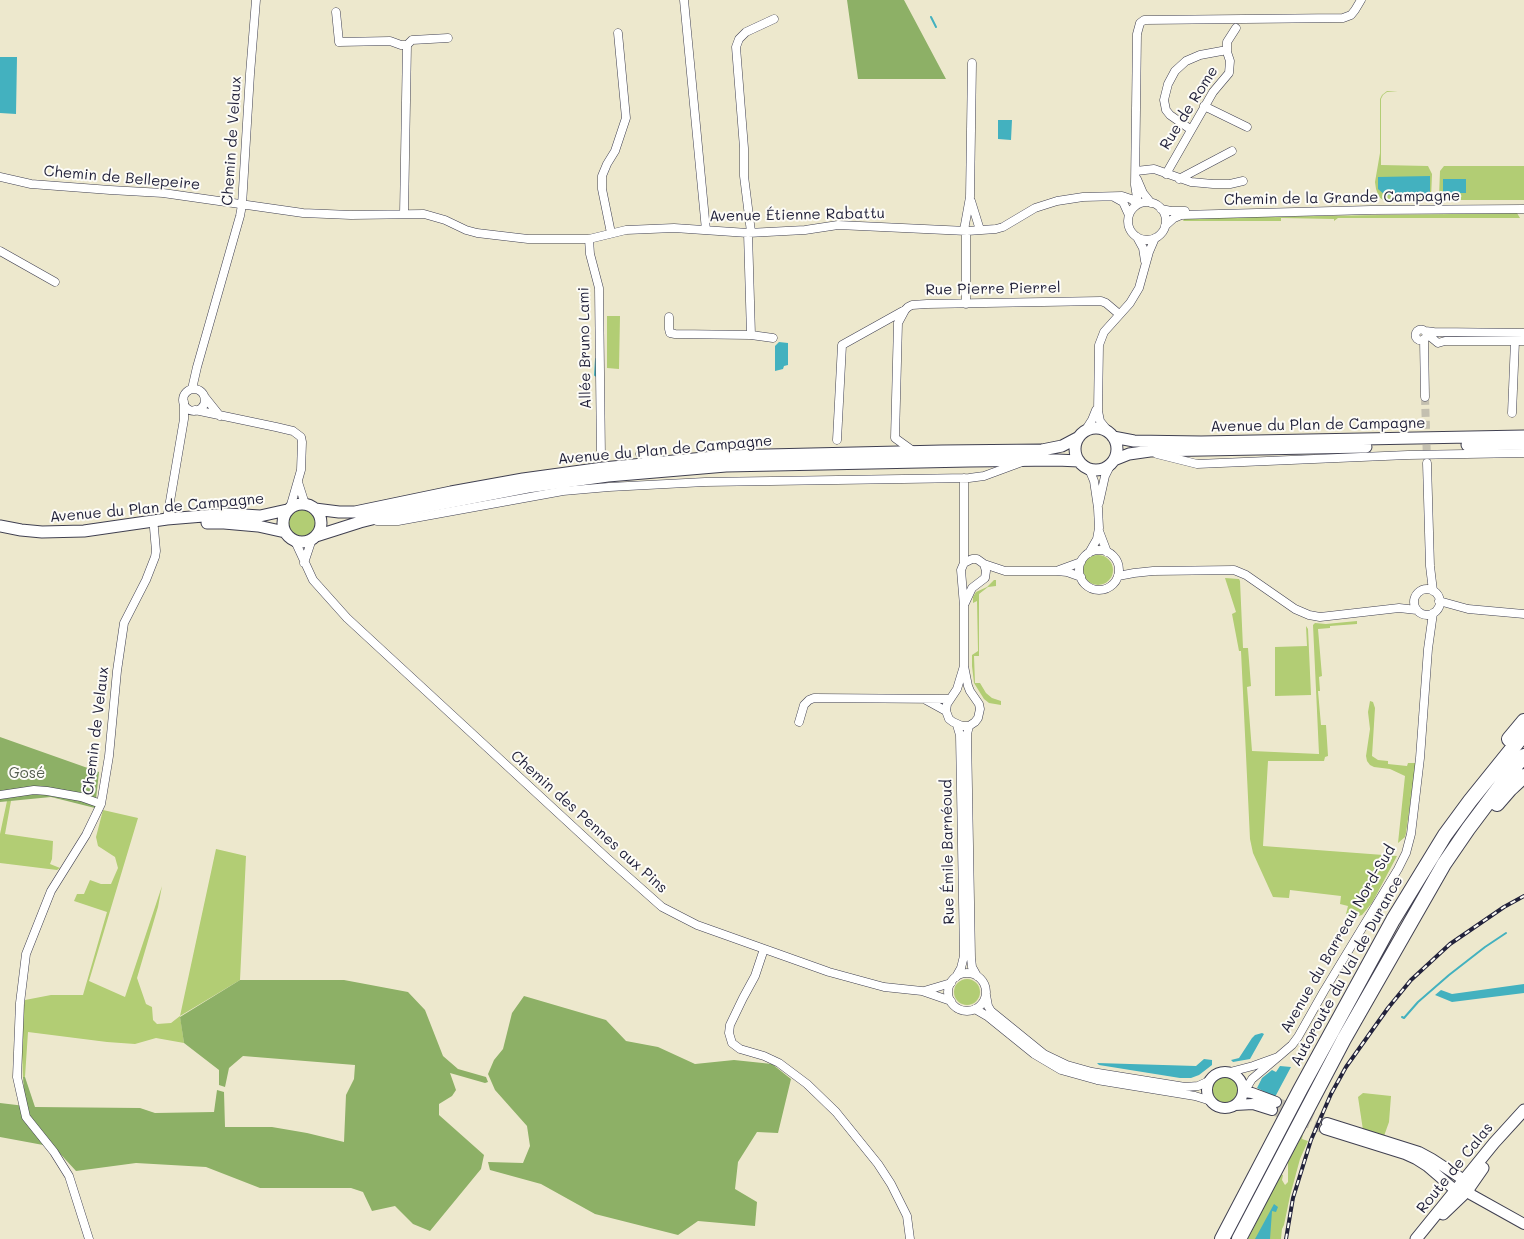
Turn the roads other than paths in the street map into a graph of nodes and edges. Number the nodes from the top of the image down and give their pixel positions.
1 (256, 0) edge
2 (684, 0) edge
3 (1361, 0) edge
4 (336, 12) dead end
5 (774, 19) dead end
6 (1236, 28) dead end
7 (618, 33) dead end
8 (448, 38) dead end
9 (407, 45) junction
10 (1227, 50) junction
11 (972, 63) dead end
12 (1204, 106) junction
13 (1246, 127) dead end
14 (1190, 129) junction
15 (1232, 151) dead end
16 (1136, 172) junction
17 (1166, 174) junction
18 (0, 177) edge
19 (1179, 179) junction
20 (1243, 181) dead end
21 (1118, 196) junction
22 (970, 197) junction
23 (1151, 203) junction
24 (1138, 204) junction
25 (242, 205) junction
26 (1524, 208) edge
27 (1162, 209) junction
28 (404, 214) junction
29 (1129, 215) junction
30 (1165, 226) junction
31 (706, 230) junction
32 (966, 230) junction
33 (980, 230) junction
34 (749, 232) junction
35 (611, 233) junction
36 (1137, 237) junction
37 (1155, 238) junction
38 (589, 239) junction
39 (0, 251) edge
40 (1145, 268) junction
41 (55, 282) dead end
42 (966, 304) junction
43 (904, 310) junction
44 (1119, 314) junction
45 (669, 317) dead end
46 (1524, 332) edge
47 (751, 335) junction
48 (773, 338) dead end
49 (1424, 339) junction
50 (1515, 341) junction
51 (1524, 341) edge
52 (1438, 343) junction
53 (199, 392) junction
54 (1425, 397) tunnel mouth
55 (1097, 398) junction
56 (184, 402) junction
57 (193, 410) junction
58 (1512, 413) dead end
59 (220, 416) junction
60 (184, 419) junction
61 (1082, 434) junction
62 (1110, 434) junction
63 (1524, 436) edge
64 (837, 440) dead end
65 (1524, 444) edge
66 (914, 452) junction
67 (1150, 452) junction
68 (640, 454) dead end
69 (1524, 454) edge
70 (601, 457) dead end
71 (1026, 461) junction
72 (1079, 461) junction
73 (666, 462) junction
74 (1112, 462) junction
75 (1427, 463) tunnel mouth
76 (680, 469) junction
77 (1089, 469) junction
78 (964, 478) junction
79 (298, 482) junction
80 (705, 482) junction
81 (310, 506) junction
82 (1098, 508) junction
83 (288, 509) junction
84 (167, 519) junction
85 (360, 522) junction
86 (0, 526) edge
87 (154, 528) junction
88 (1098, 531) junction
89 (0, 532) edge
90 (285, 532) junction
91 (314, 537) junction
92 (295, 541) junction
93 (1107, 552) junction
94 (1088, 554) junction
95 (964, 562) junction
96 (1081, 562) junction
97 (304, 563) junction
98 (984, 564) junction
99 (1118, 566) junction
100 (1430, 566) junction
101 (1005, 571) junction
102 (1057, 571) junction
103 (1143, 572) junction
104 (961, 574) junction
105 (1118, 576) junction
106 (1081, 577) junction
107 (985, 578) junction
108 (976, 584) junction
109 (1421, 591) junction
110 (1433, 591) junction
111 (1414, 599) junction
112 (964, 606) junction
113 (1437, 607) junction
114 (1399, 608) junction
115 (1420, 612) junction
116 (1524, 614) edge
117 (1428, 649) junction
118 (964, 666) junction
119 (973, 695) junction
120 (952, 698) junction
121 (924, 699) junction
122 (946, 710) junction
123 (1524, 721) edge
124 (799, 722) dead end
125 (957, 725) junction
126 (969, 726) junction
127 (1524, 734) edge
128 (1524, 756) edge
129 (1524, 776) edge
130 (1484, 783) junction
131 (0, 795) edge
132 (101, 804) junction
133 (1444, 864) junction
134 (764, 950) junction
135 (977, 976) junction
136 (956, 977) junction
137 (951, 983) junction
138 (922, 991) junction
139 (986, 995) junction
140 (951, 1001) junction
141 (975, 1009) junction
142 (1278, 1057) junction
143 (1230, 1072) junction
144 (1209, 1081) junction
145 (1244, 1092) junction
146 (1211, 1101) junction
147 (1235, 1105) junction
148 (1521, 1113) edge
149 (1326, 1126) tunnel mouth
150 (1462, 1187) junction
151 (1524, 1224) edge
152 (88, 1239) edge
153 (910, 1239) edge
154 (1222, 1239) edge
155 (1239, 1239) edge
156 (1417, 1239) edge

1 - 25 street, Chemin de Velaux
2 - 31 street
3 - 16 street
4 - 9 street
5 - 34 street
6 - 10 street, Rue de Rome
7 - 35 street
8 - 9 street
9 - 28 street
10 - 12 street, Rue de Rome
10 - 14 street
11 - 22 street
12 - 13 street
12 - 14 street, Rue de Rome
14 - 17 street, Rue de Rome
15 - 19 street
16 - 17 street
16 - 21 street
16 - 23 street
16 - 24 street
17 - 19 street
18 - 25 street, Chemin de Bellepeire
19 - 20 street
21 - 24 street
21 - 29 street
21 - 33 street, Avenue Étienne Rabattu
22 - 32 street
22 - 33 street
23 - 24 street
23 - 27 street
24 - 29 street
25 - 28 street, Avenue Étienne Rabattu
25 - 53 street, Chemin de Velaux
26 - 27 street, Chemin de la Grande Campagne
26 - 30 street, Chemin de la Grande Campagne
27 - 30 street
28 - 38 street, Avenue Étienne Rabattu
29 - 36 street
30 - 37 street
31 - 34 street, Avenue Étienne Rabattu
31 - 35 street, Avenue Étienne Rabattu
32 - 33 street, Avenue Étienne Rabattu
32 - 34 street, Avenue Étienne Rabattu
32 - 42 street
34 - 47 street
35 - 38 street, Avenue Étienne Rabattu
36 - 37 street
36 - 40 street
37 - 40 street
38 - 70 street, Allée Bruno Lami
39 - 41 street
40 - 44 street
42 - 43 street, Rue Pierre Pierrel
42 - 44 street, Rue Pierre Pierrel
43 - 64 street, Rue Pierre Pierrel
43 - 66 street
44 - 55 street
45 - 47 street
46 - 49 street
47 - 48 street
49 - 52 street
49 - 52 street
49 - 54 street
50 - 51 street
50 - 52 street
50 - 58 street
53 - 56 street
53 - 57 street
53 - 59 street
55 - 61 street
55 - 62 street
56 - 57 street
56 - 60 street
57 - 59 street
57 - 60 street
59 - 79 street
60 - 84 street
61 - 62 main road
61 - 66 main road, Avenue du Plan de Campagne
61 - 72 main road
62 - 63 main road, Avenue du Plan de Campagne
62 - 74 main road
65 - 67 main road, Avenue du Plan de Campagne
66 - 73 main road, Avenue du Plan de Campagne
67 - 69 street
67 - 74 main road, Avenue du Plan de Campagne
68 - 73 street
71 - 72 main road, Avenue du Plan de Campagne
71 - 76 main road, Avenue du Plan de Campagne
71 - 78 street
72 - 77 main road
73 - 81 main road, Avenue du Plan de Campagne
74 - 77 main road
74 - 82 street
75 - 100 street
76 - 80 street
76 - 85 main road, Avenue du Plan de Campagne
77 - 82 street
78 - 80 street
78 - 95 street
79 - 81 street
79 - 83 street
80 - 85 street
81 - 83 main road
81 - 91 main road
82 - 88 street
83 - 84 main road, Avenue du Plan de Campagne
83 - 90 main road
84 - 86 main road, Avenue du Plan de Campagne
85 - 91 main road, Avenue du Plan de Campagne
87 - 89 main road, Avenue du Plan de Campagne
87 - 90 main road, Avenue du Plan de Campagne
87 - 132 street, Chemin de Velaux
88 - 93 street
88 - 94 street
90 - 92 main road
91 - 92 main road
91 - 97 street
92 - 97 street, Chemin des Pennes aux Pins
93 - 94 street
93 - 99 street
94 - 96 street
95 - 98 street
95 - 104 street
96 - 102 street
96 - 106 street
97 - 134 street, Chemin des Pennes aux Pins
98 - 101 street
98 - 107 street
99 - 103 street
99 - 105 street
100 - 109 street
100 - 110 street
101 - 102 street
101 - 107 street, Rue Émile Barnéoud
102 - 106 street
103 - 105 street
103 - 114 street
104 - 108 street
104 - 112 street, Rue Émile Barnéoud
105 - 106 street
107 - 108 street, Rue Émile Barnéoud
108 - 112 street, Rue Émile Barnéoud
109 - 110 street
109 - 111 street
110 - 113 street
111 - 114 street
111 - 115 street
112 - 118 street, Rue Émile Barnéoud
113 - 115 street
113 - 116 street
113 - 117 street, Avenue du Barreau Nord-Sud
114 - 115 street
115 - 117 street, Avenue du Barreau Nord-Sud
117 - 142 street, Avenue du Barreau Nord-Sud
118 - 119 street, Rue Émile Barnéoud
118 - 120 street, Rue Émile Barnéoud
119 - 120 street
119 - 126 street, Rue Émile Barnéoud
120 - 121 street
120 - 122 street, Rue Émile Barnéoud
121 - 122 street
121 - 124 street
122 - 125 street, Rue Émile Barnéoud
123 - 130 highway
125 - 126 street
125 - 136 street, Rue Émile Barnéoud
126 - 135 street, Rue Émile Barnéoud
127 - 130 highway, Autoroute du Val de Durance
128 - 133 highway, Autoroute du Val de Durance
129 - 133 highway
130 - 154 highway, Autoroute du Val de Durance
131 - 132 street
132 - 152 street, Chemin de Velaux
133 - 155 highway, Autoroute du Val de Durance
134 - 138 street, Chemin des Pennes aux Pins
134 - 153 street
135 - 136 street
135 - 139 street
136 - 137 street
137 - 138 street, Chemin des Pennes aux Pins
137 - 140 street
138 - 140 street, Chemin des Pennes aux Pins
139 - 141 street
139 - 144 street
140 - 141 street
141 - 146 street
142 - 143 street, Avenue du Barreau Nord-Sud
142 - 145 street, Avenue du Barreau Nord-Sud
143 - 144 street
143 - 145 street
144 - 146 street
145 - 147 street
145 - 147 street
146 - 147 street
148 - 150 main road, Route de Calas
149 - 150 street
150 - 151 street
150 - 156 main road, Route de Calas

